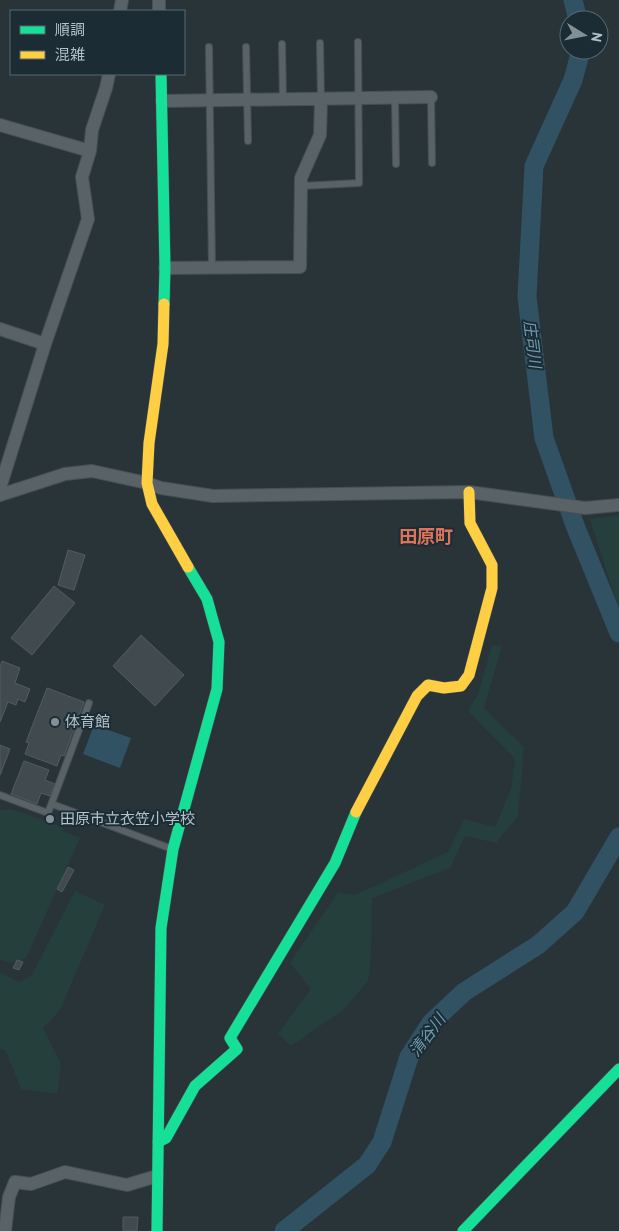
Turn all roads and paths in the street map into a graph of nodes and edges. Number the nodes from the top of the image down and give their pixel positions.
1 (358, 42) dead end
2 (320, 43) dead end
3 (282, 44) dead end
4 (209, 47) dead end
5 (246, 47) dead end
6 (109, 75) edge
7 (162, 75) edge
8 (431, 97) joint
9 (395, 98) junction
10 (358, 99) junction
11 (247, 100) junction
12 (283, 100) junction
13 (321, 100) junction
14 (162, 101) junction
15 (210, 101) junction
16 (0, 124) edge
17 (248, 141) dead end
18 (90, 151) junction
19 (432, 162) dead end
20 (396, 164) dead end
21 (301, 186) junction
22 (166, 268) junction
23 (212, 268) junction
24 (0, 329) edge
25 (45, 344) junction
26 (147, 483) junction
27 (0, 488) edge
28 (469, 492) junction
29 (0, 494) edge
30 (619, 505) edge
31 (89, 702) dead end
32 (0, 796) edge
33 (52, 804) junction
34 (173, 849) junction
35 (616, 1077) edge
36 (158, 1142) junction
37 (157, 1176) junction
38 (5, 1196) edge
39 (5, 1231) edge
40 (157, 1231) edge
41 (463, 1231) edge

1 - 10 lane
2 - 13 lane
3 - 12 lane
4 - 15 lane
5 - 11 lane
6 - 18 street
7 - 14 street
8 - 9 street
8 - 19 lane
9 - 10 street
9 - 20 lane
10 - 13 street
10 - 21 lane
11 - 12 street
11 - 15 street
11 - 17 lane
12 - 13 street
13 - 21 street
14 - 15 street
14 - 22 street
15 - 23 lane
16 - 18 street
18 - 25 street
21 - 23 street
22 - 23 street
22 - 26 street
24 - 25 street
25 - 27 street
26 - 28 street
26 - 29 street
26 - 34 street
28 - 30 street
28 - 36 street
31 - 33 lane
32 - 33 lane
33 - 34 lane
34 - 36 street
35 - 41 street
36 - 37 street
37 - 38 street
37 - 40 street
38 - 39 street

